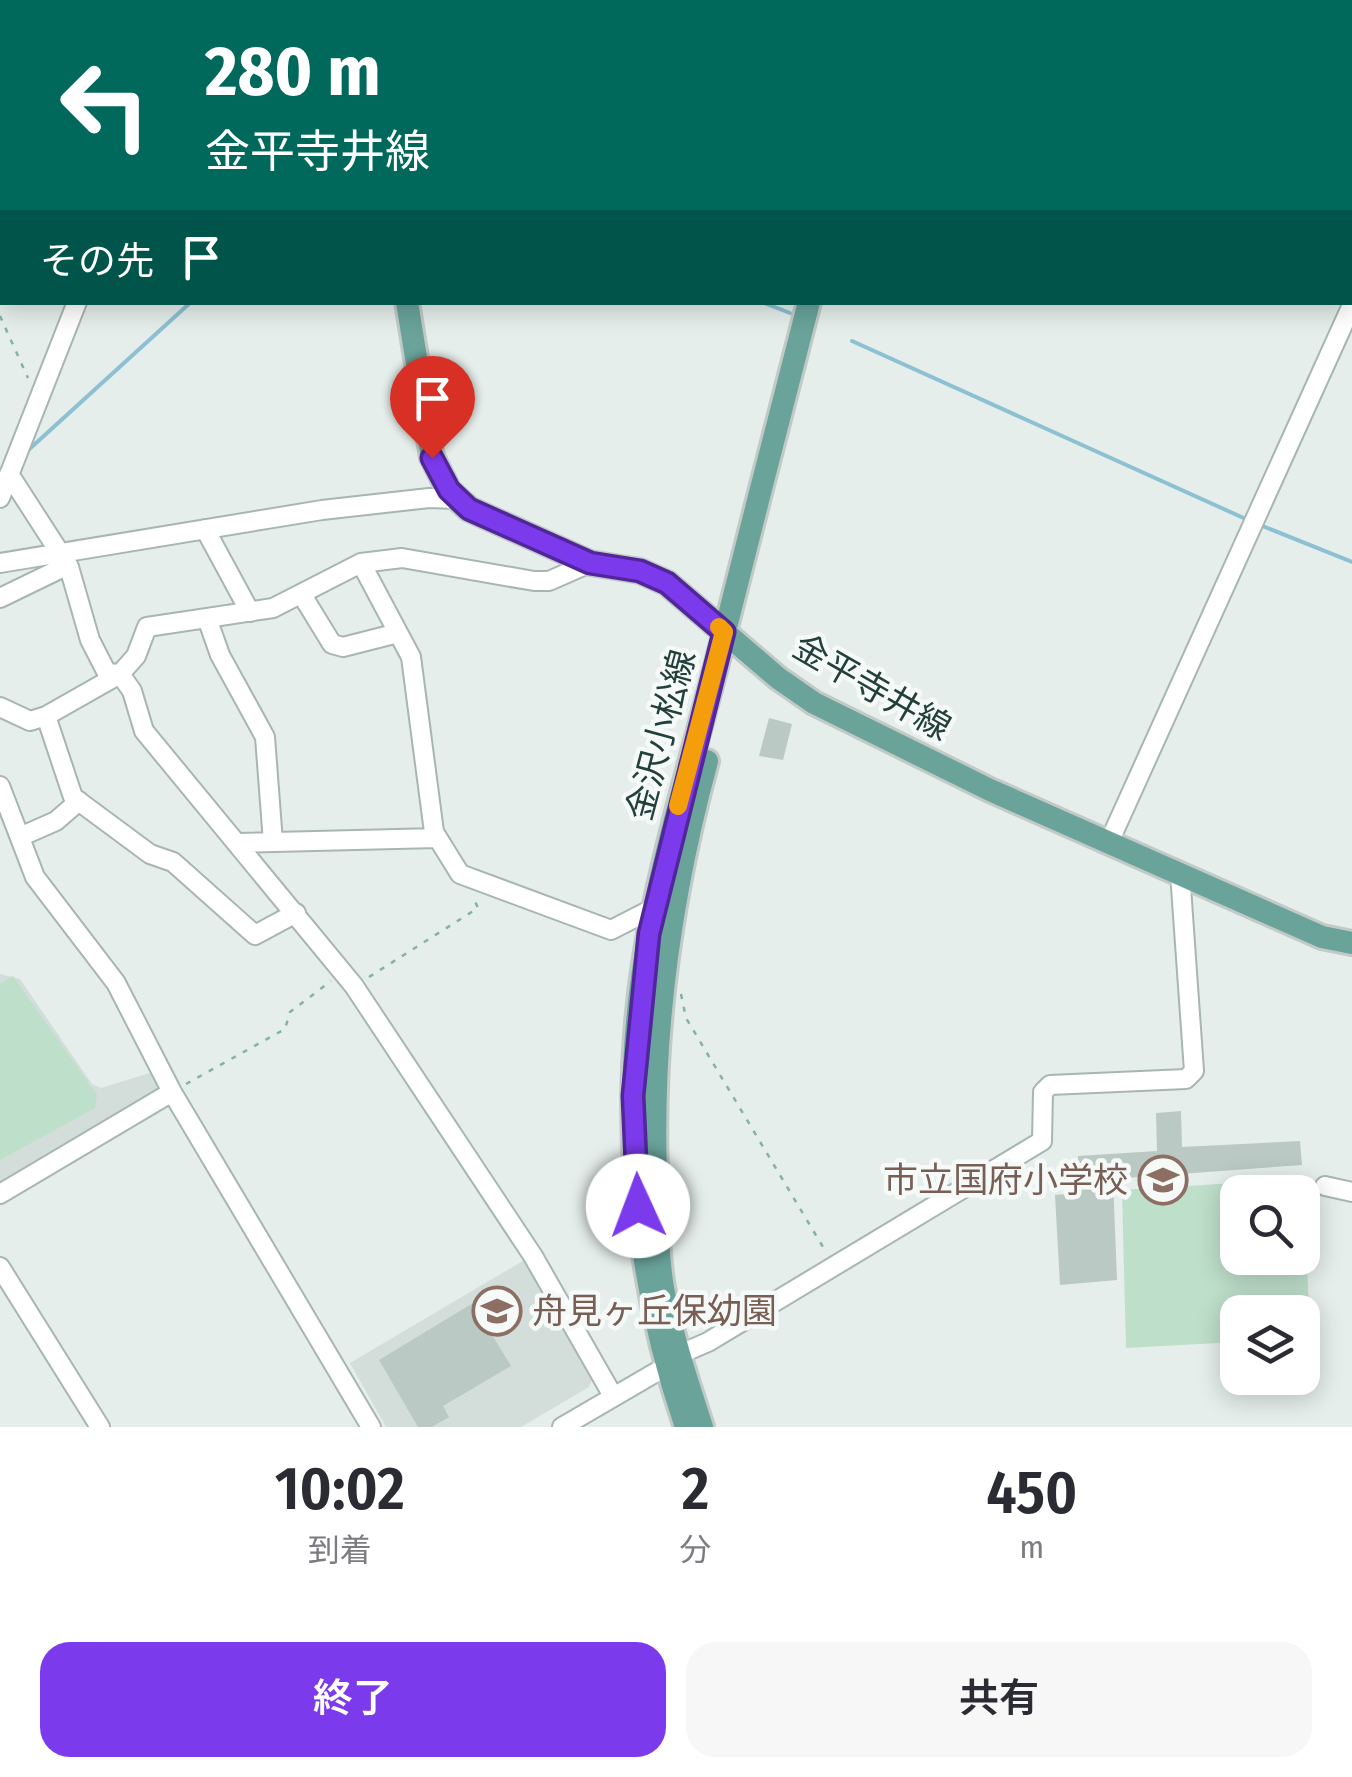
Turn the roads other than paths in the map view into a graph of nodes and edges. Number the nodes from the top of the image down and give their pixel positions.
1 (76, 305) edge
2 (407, 305) edge
3 (808, 305) edge
4 (825, 305) edge
5 (1352, 305) edge
6 (10, 474) junction
7 (0, 498) edge
8 (456, 500) junction
9 (205, 529) junction
10 (64, 559) junction
11 (0, 563) edge
12 (361, 563) junction
13 (590, 563) junction
14 (302, 594) junction
15 (0, 598) edge
16 (250, 612) junction
17 (207, 618) junction
18 (398, 633) junction
19 (731, 638) junction
20 (120, 674) junction
21 (0, 706) edge
22 (46, 716) junction
23 (0, 786) edge
24 (79, 801) junction
25 (22, 836) junction
26 (437, 838) junction
27 (1110, 840) junction
28 (274, 842) junction
29 (239, 843) junction
30 (1180, 873) junction
31 (656, 906) junction
32 (296, 914) junction
33 (1352, 943) edge
34 (172, 1092) junction
35 (1326, 1186) dead end
36 (1352, 1192) edge
37 (0, 1194) edge
38 (0, 1267) edge
39 (671, 1361) junction
40 (613, 1396) junction
41 (100, 1427) edge
42 (371, 1427) edge
43 (562, 1427) edge
44 (686, 1427) edge
45 (702, 1427) edge

1 - 6 street
2 - 8 main road
3 - 19 main road, 金沢小松線
4 - 19 main road, 金沢小松線
5 - 27 street
6 - 7 street
6 - 10 street
8 - 9 street
8 - 13 main road, 金平寺井線
9 - 10 street
9 - 16 street
10 - 11 street
10 - 15 street
10 - 20 street
12 - 13 street
12 - 14 street
12 - 18 street
13 - 19 main road, 金平寺井線
14 - 16 street
14 - 18 street
16 - 17 street
17 - 20 street
17 - 28 street
18 - 26 street
19 - 27 main road, 金平寺井線
19 - 31 main road, 金沢小松線
19 - 39 main road, 金沢小松線
20 - 22 street
20 - 29 street
21 - 22 street
22 - 24 street
23 - 25 street
24 - 25 street
24 - 32 street
25 - 34 street
26 - 28 street
26 - 31 street
27 - 30 main road, 金平寺井線
28 - 29 street
29 - 32 street
30 - 33 main road, 金平寺井線
30 - 39 street
31 - 39 main road, 金沢小松線
32 - 40 street
34 - 37 street
34 - 42 street
35 - 36 street
38 - 41 street
39 - 40 street
39 - 44 main road, 金沢小松線
39 - 45 main road, 金沢小松線
40 - 43 street

